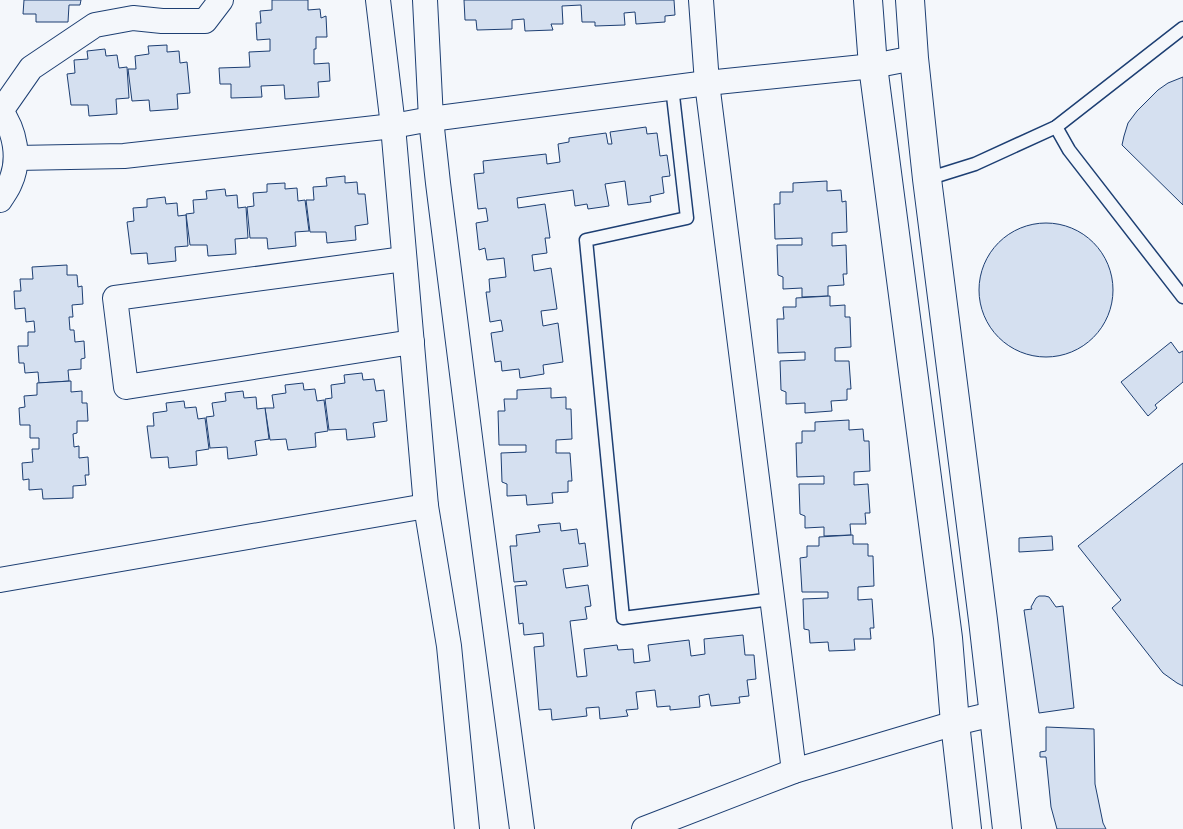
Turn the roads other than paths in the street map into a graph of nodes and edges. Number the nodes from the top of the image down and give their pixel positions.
1 (221, 0) edge
2 (378, 0) edge
3 (425, 0) edge
4 (701, 0) edge
5 (868, 0) edge
6 (910, 0) edge
7 (133, 9) edge
8 (1183, 28) edge
9 (914, 58) junction
10 (873, 66) junction
11 (707, 83) junction
12 (672, 87) junction
13 (0, 110) edge
14 (431, 119) junction
15 (393, 126) junction
16 (1056, 127) junction
17 (16, 158) junction
18 (927, 179) junction
19 (0, 200) edge
20 (404, 259) junction
21 (1183, 297) edge
22 (412, 342) junction
23 (426, 506) junction
24 (0, 580) edge
25 (772, 599) junction
26 (993, 714) junction
27 (955, 723) junction
28 (794, 771) junction
29 (467, 829) edge
30 (522, 829) edge
31 (644, 829) edge
32 (967, 829) edge
33 (1007, 829) edge

1 - 7 street
2 - 15 street
3 - 14 street
4 - 11 street
5 - 10 main road
6 - 9 main road
7 - 13 street
8 - 16 lane
9 - 10 street
9 - 18 main road
10 - 11 street
10 - 27 main road
11 - 12 street
11 - 25 street
12 - 14 street
12 - 25 lane
13 - 17 street
14 - 15 street
14 - 30 street
15 - 17 street
15 - 20 street
16 - 18 lane
16 - 21 lane
17 - 19 street
18 - 26 main road
20 - 22 street
20 - 22 street
22 - 23 street
23 - 24 street
23 - 29 street
25 - 28 street
26 - 27 street
26 - 33 main road
27 - 28 street
27 - 32 main road
28 - 31 street

